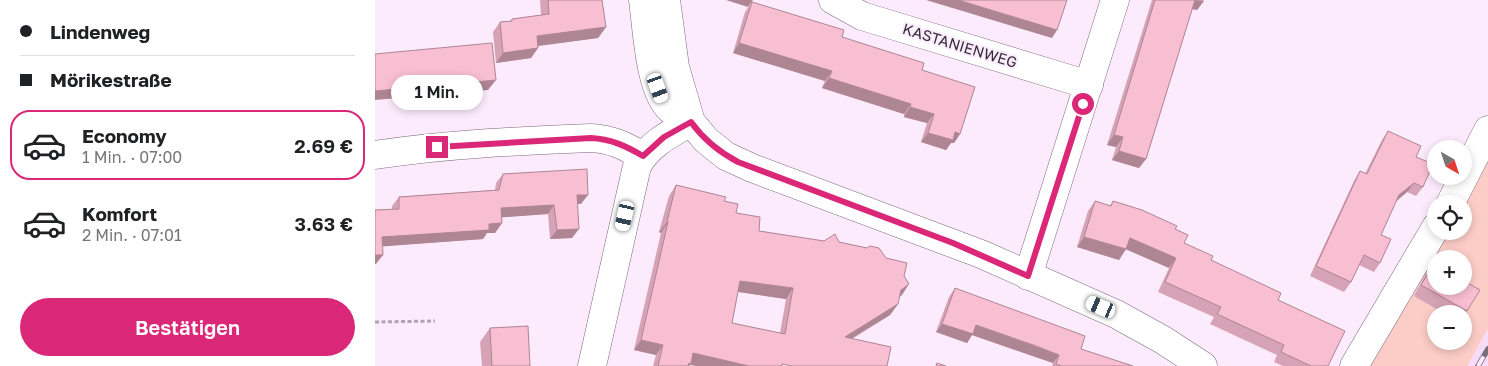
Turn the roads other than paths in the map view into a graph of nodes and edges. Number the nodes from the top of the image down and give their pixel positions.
1 (643, 0) edge
2 (666, 0) edge
3 (833, 0) edge
4 (1115, 0) edge
5 (1089, 85) junction
6 (691, 122) junction
7 (1488, 130) edge
8 (375, 155) edge
9 (643, 156) junction
10 (1455, 195) edge
11 (1428, 240) edge
12 (1028, 276) junction
13 (596, 365) edge
14 (1203, 366) edge
15 (1354, 366) edge

1 - 6 street
2 - 6 street
3 - 5 street, KASTANIENWEG
4 - 5 street
5 - 12 street
6 - 9 street
6 - 12 street
7 - 10 street
8 - 9 street
9 - 13 street
11 - 15 street
12 - 14 street

